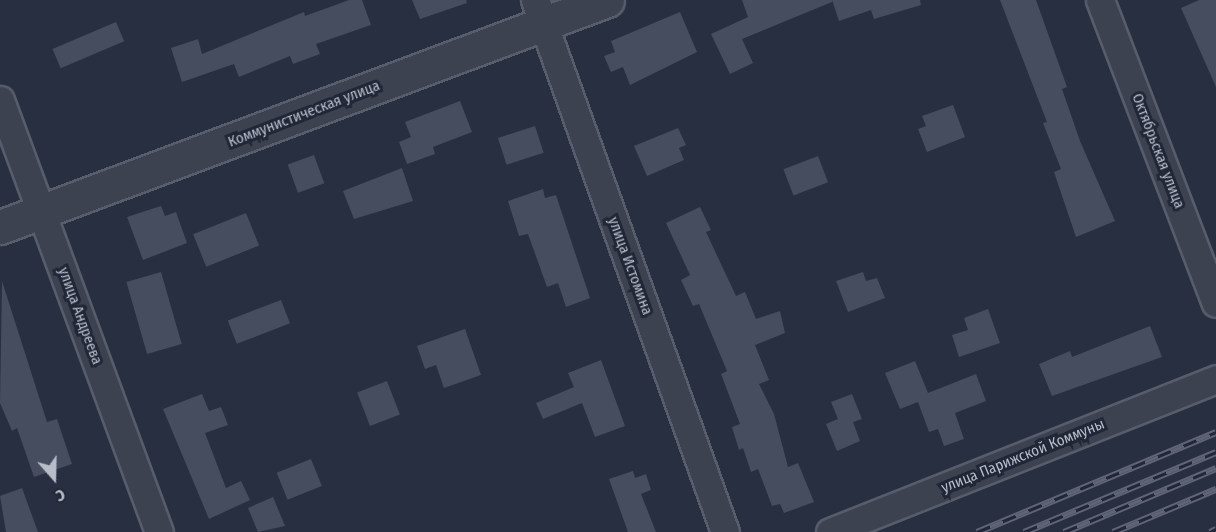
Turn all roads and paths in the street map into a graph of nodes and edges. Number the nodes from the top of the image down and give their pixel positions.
1 (607, 0) edge
2 (1100, 0) edge
3 (539, 12) edge
4 (0, 100) edge
5 (43, 212) junction
6 (0, 227) edge
7 (1216, 303) edge
8 (1216, 379) edge
9 (159, 532) edge
10 (725, 532) edge
11 (830, 532) edge

1 - 3 street, Коммунистическая улица
2 - 7 street, Октябрьская улица
3 - 5 street, Коммунистическая улица
3 - 10 street, улица Истомина
4 - 5 street, улица Андреева
5 - 6 street, Коммунистическая улица
5 - 9 street, улица Андреева
8 - 11 street, улица Парижской Коммуны

